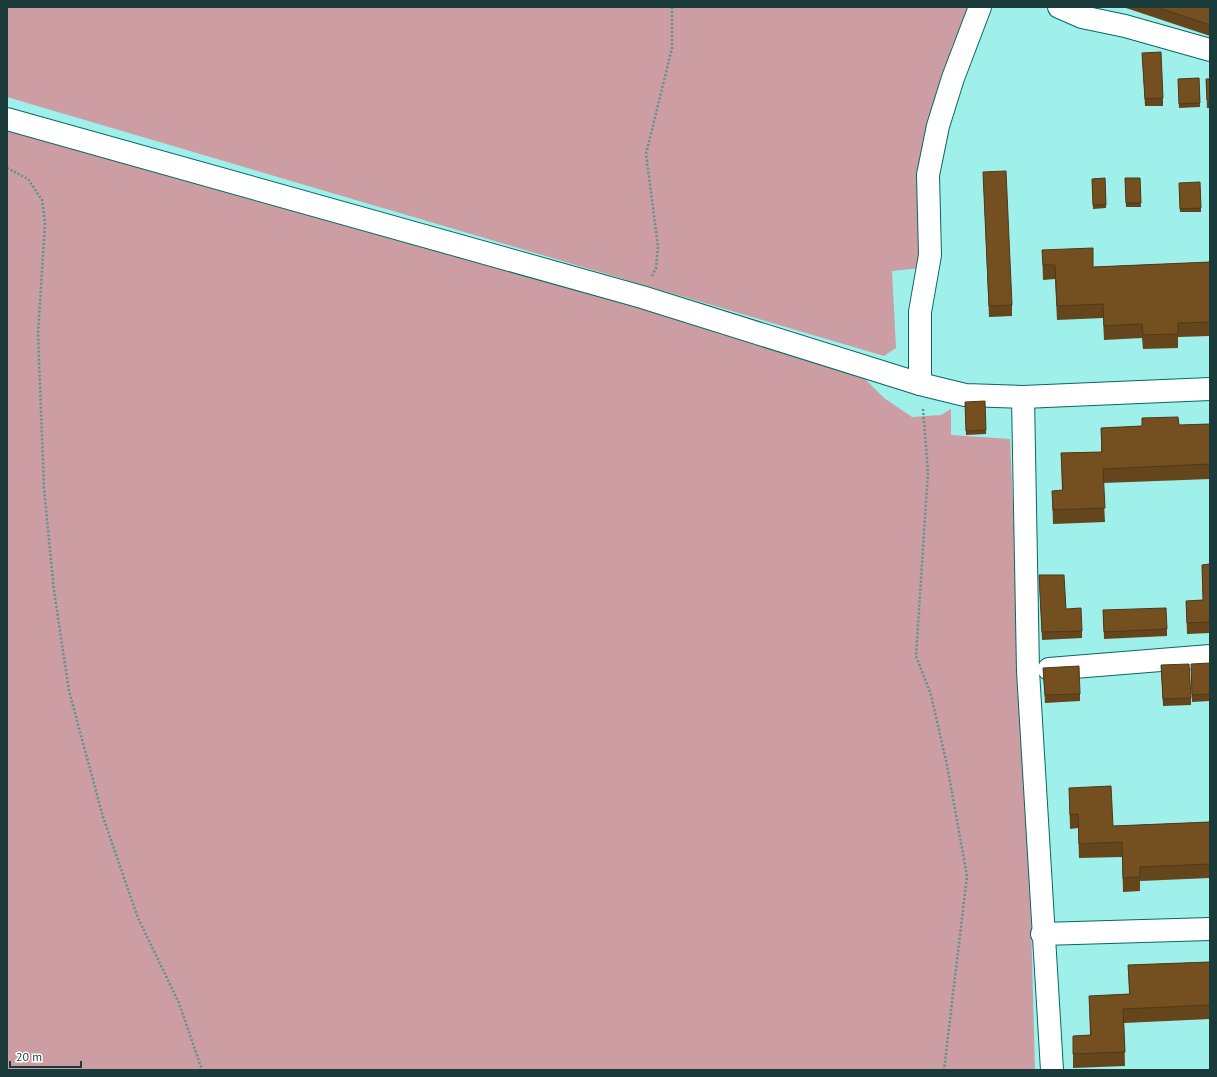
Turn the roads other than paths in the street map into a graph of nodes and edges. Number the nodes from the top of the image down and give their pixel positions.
1 (980, 7) edge
2 (1059, 7) edge
3 (1210, 50) edge
4 (7, 119) edge
5 (920, 384) junction
6 (1210, 389) edge
7 (1023, 397) junction
8 (1210, 656) edge
9 (1028, 671) junction
10 (1210, 930) edge
11 (1042, 934) junction
12 (1052, 1070) edge

1 - 5 street
2 - 3 street
4 - 5 street
5 - 7 street
6 - 7 street
7 - 9 street
8 - 9 street
9 - 11 street
10 - 11 street
11 - 12 street

